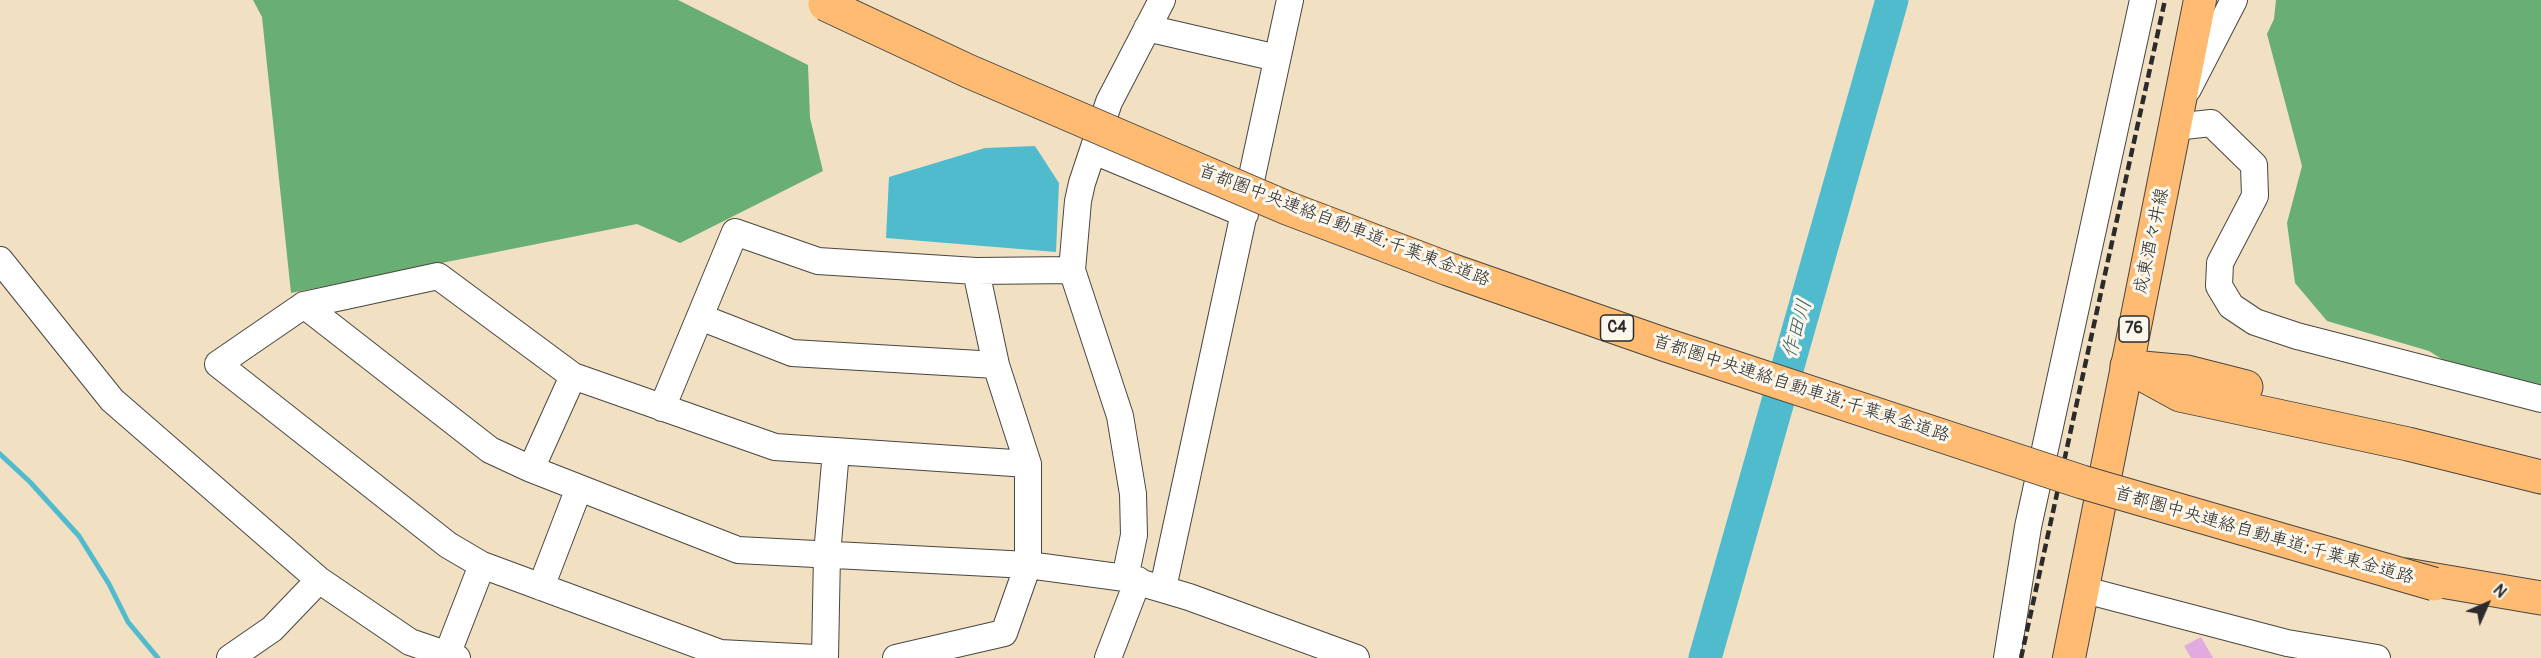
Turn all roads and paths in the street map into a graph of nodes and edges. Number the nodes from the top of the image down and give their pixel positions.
1 (1162, 0) edge
2 (1290, 0) edge
3 (2143, 0) edge
4 (2200, 0) edge
5 (2234, 0) edge
6 (820, 2) edge
7 (1147, 28) junction
8 (1277, 58) junction
9 (2178, 115) junction
10 (1094, 151) junction
11 (1245, 214) junction
12 (0, 260) edge
13 (1072, 270) junction
14 (976, 271) junction
15 (304, 305) junction
16 (700, 317) junction
17 (996, 365) junction
18 (2127, 366) junction
19 (573, 376) junction
20 (2541, 399) edge
21 (662, 408) junction
22 (836, 451) junction
23 (2541, 460) edge
24 (1028, 464) junction
25 (531, 469) junction
26 (2541, 477) edge
27 (579, 488) junction
28 (827, 554) junction
29 (482, 565) junction
30 (1028, 565) junction
31 (1132, 579) junction
32 (319, 580) junction
33 (2434, 582) junction
34 (541, 587) junction
35 (1163, 588) junction
36 (2081, 589) junction
37 (2541, 598) edge
38 (2541, 610) edge
39 (452, 656) edge
40 (230, 658) edge
41 (802, 658) edge
42 (825, 658) edge
43 (896, 658) edge
44 (1108, 658) edge
45 (1356, 658) edge
46 (2007, 658) edge
47 (2069, 658) edge
48 (2377, 658) edge

1 - 7 street
2 - 8 street
3 - 46 street
4 - 9 main road, 成東酒々井線 / 76
5 - 9 street
6 - 33 highway, 首都圏中央連絡自動車道;千葉東金道路 / C4, bridge
7 - 8 street
7 - 10 street
8 - 11 street
9 - 18 main road, 成東酒々井線 / 76
9 - 20 street
10 - 11 street
10 - 13 street
11 - 35 street
12 - 32 street
13 - 14 street
13 - 31 street
14 - 16 street
14 - 17 street
15 - 19 street
15 - 25 street
15 - 29 street
16 - 17 street
16 - 21 street
17 - 24 street
18 - 23 highway
18 - 26 highway
18 - 36 main road, 成東酒々井線 / 76
19 - 21 street
19 - 25 street
21 - 22 street
22 - 24 street
22 - 28 street
24 - 30 street
25 - 27 street
27 - 28 street
27 - 34 street
28 - 30 street
28 - 42 street
29 - 34 street
29 - 39 street
30 - 31 street
30 - 43 street
31 - 35 street
31 - 44 street
32 - 39 street
32 - 40 street
33 - 37 highway
33 - 38 highway, 首都圏中央連絡自動車道;千葉東金道路 / C4
34 - 41 street
35 - 45 street
36 - 47 main road, 成東酒々井線 / 76
36 - 48 street

